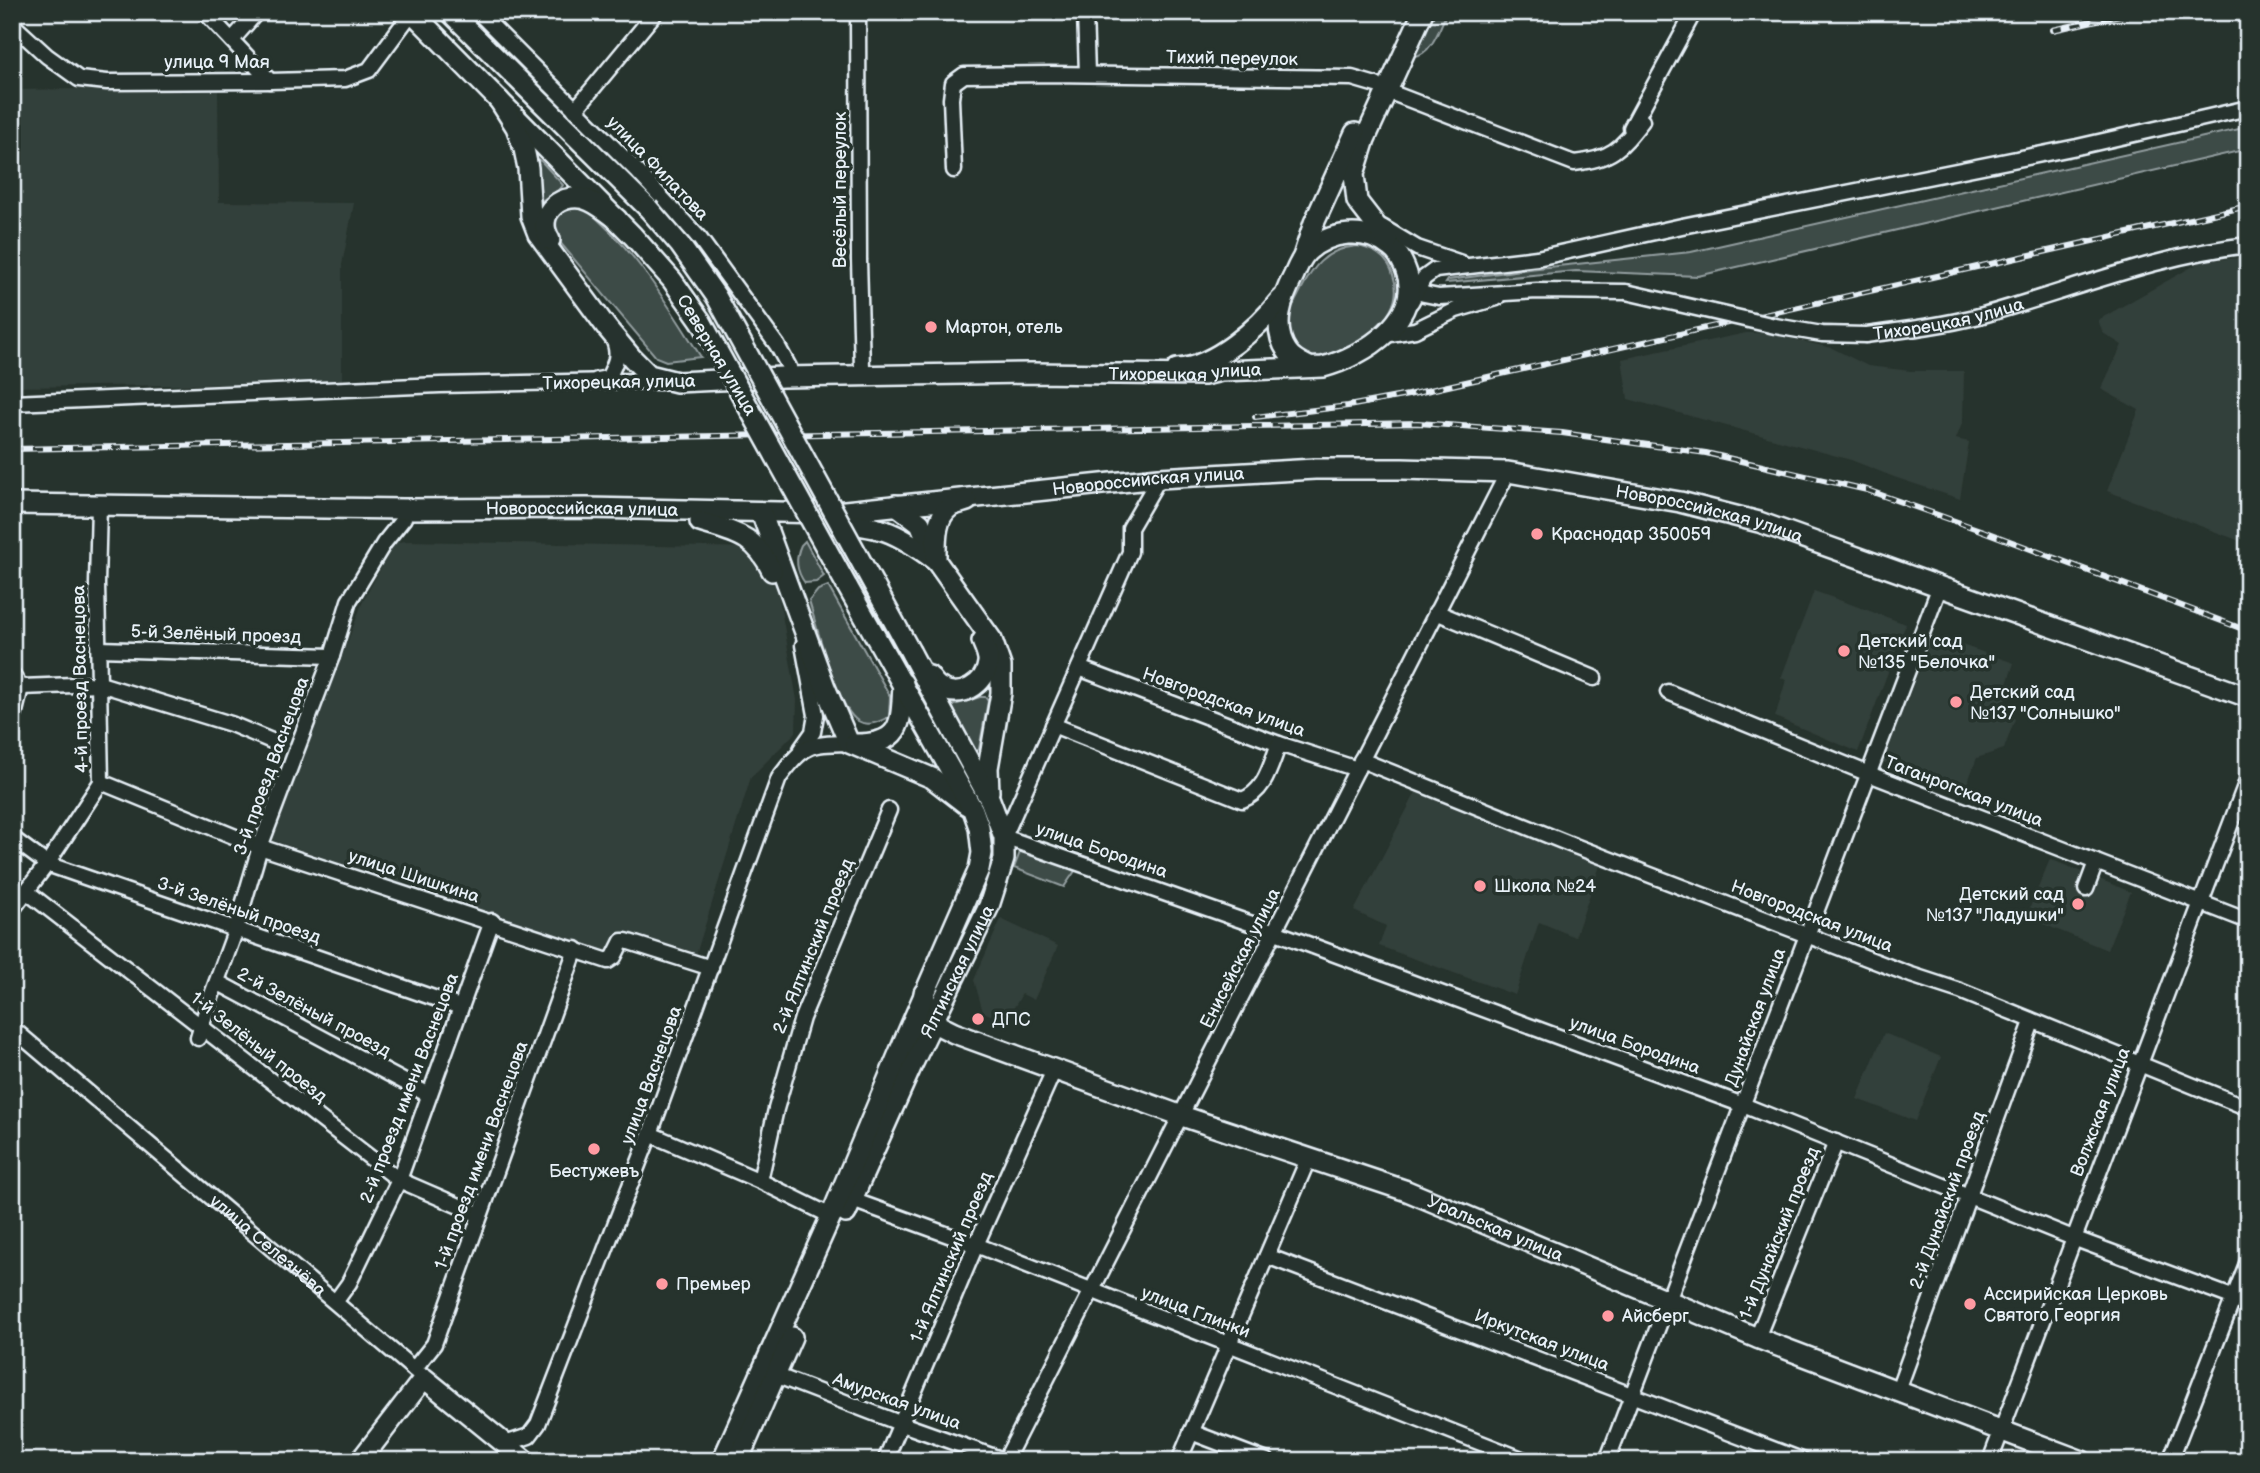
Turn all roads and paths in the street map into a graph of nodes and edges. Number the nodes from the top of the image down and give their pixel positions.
1 (205, 12) edge
2 (257, 12) edge
3 (412, 12) edge
4 (450, 12) edge
5 (478, 12) edge
6 (656, 12) edge
7 (858, 12) edge
8 (1085, 12) edge
9 (1410, 12) edge
10 (1423, 12) edge
11 (1694, 12) edge
12 (12, 24) edge
13 (232, 40) junction
14 (1087, 74) junction
15 (270, 81) junction
16 (1381, 88) junction
17 (499, 100) junction
18 (2248, 108) edge
19 (575, 110) junction
20 (1643, 121) dead end
21 (1623, 146) junction
22 (954, 170) dead end
23 (1368, 217) junction
24 (617, 219) junction
25 (2248, 245) edge
26 (1304, 254) junction
27 (1400, 255) junction
28 (1461, 263) junction
29 (1477, 265) junction
30 (1413, 282) junction
31 (1519, 292) junction
32 (1282, 299) junction
33 (607, 328) junction
34 (1390, 330) junction
35 (634, 355) junction
36 (789, 367) junction
37 (1309, 367) junction
38 (862, 368) junction
39 (646, 374) junction
40 (672, 376) junction
41 (611, 379) junction
42 (12, 403) edge
43 (1508, 472) junction
44 (1159, 478) junction
45 (974, 498) junction
46 (12, 504) edge
47 (896, 505) junction
48 (99, 510) junction
49 (404, 513) junction
50 (12, 515) edge
51 (763, 518) junction
52 (700, 522) junction
53 (820, 523) joint
54 (936, 561) junction
55 (1940, 586) junction
56 (954, 589) junction
57 (792, 597) junction
58 (1436, 612) junction
59 (803, 628) junction
60 (99, 649) junction
61 (332, 656) junction
62 (918, 666) junction
63 (1079, 668) junction
64 (1594, 678) dead end
65 (17, 680) edge
66 (904, 683) junction
67 (100, 684) junction
68 (1668, 692) dead end
69 (2248, 697) edge
70 (12, 724) edge
71 (1053, 725) junction
72 (274, 742) dead end
73 (849, 744) junction
74 (1279, 744) junction
75 (796, 756) junction
76 (1359, 765) junction
77 (1869, 774) junction
78 (2248, 778) edge
79 (101, 782) junction
80 (982, 805) junction
81 (889, 810) dead end
82 (1004, 837) junction
83 (12, 838) edge
84 (260, 847) junction
85 (982, 853) joint
86 (2096, 862) junction
87 (47, 864) junction
88 (2086, 889) dead end
89 (26, 891) junction
90 (2201, 904) junction
91 (12, 910) edge
92 (492, 921) junction
93 (2248, 921) edge
94 (236, 929) junction
95 (1275, 932) junction
96 (1807, 934) junction
97 (576, 949) junction
98 (711, 968) junction
99 (217, 982) junction
100 (924, 993) junction
101 (460, 1007) junction
102 (2032, 1022) junction
103 (933, 1024) junction
104 (12, 1028) edge
105 (199, 1032) junction
106 (2139, 1064) junction
107 (1054, 1070) junction
108 (429, 1095) junction
109 (1743, 1105) junction
110 (2248, 1108) edge
111 (1182, 1116) junction
112 (650, 1134) junction
113 (1836, 1142) junction
114 (1309, 1157) junction
115 (399, 1180) junction
116 (760, 1181) junction
117 (1969, 1196) junction
118 (852, 1200) junction
119 (480, 1215) junction
120 (831, 1216) junction
121 (2073, 1238) junction
122 (976, 1245) junction
123 (1267, 1256) junction
124 (2248, 1261) edge
125 (1092, 1292) junction
126 (2233, 1297) junction
127 (336, 1301) junction
128 (1667, 1301) junction
129 (2248, 1303) edge
130 (1757, 1338) junction
131 (1229, 1346) junction
132 (419, 1373) junction
133 (775, 1375) junction
134 (1898, 1390) junction
135 (1632, 1395) junction
136 (902, 1424) junction
137 (2001, 1429) junction
138 (1191, 1432) junction
139 (505, 1444) junction
140 (360, 1461) edge
141 (526, 1461) edge
142 (722, 1461) edge
143 (738, 1461) edge
144 (885, 1461) edge
145 (1005, 1461) edge
146 (1179, 1461) edge
147 (1267, 1461) edge
148 (1527, 1461) edge
149 (1607, 1461) edge
150 (1804, 1461) edge
151 (1990, 1461) edge
152 (2082, 1461) edge
153 (2170, 1461) edge

1 - 13 street
2 - 13 street
3 - 15 street, улица 9 Мая
3 - 17 main road, Северная улица
4 - 62 main road, Северная улица, bridge
5 - 19 street, улица Филатова
6 - 19 street
7 - 38 street, Весёлый переулок
8 - 14 street
9 - 16 main road
10 - 16 main road
11 - 21 street
12 - 15 street, улица 9 Мая
13 - 15 street
14 - 16 street, Тихий переулок
14 - 22 street, Тихий переулок
16 - 21 street, Тихий переулок
16 - 23 main road
16 - 26 main road
17 - 24 main road, Северная улица
17 - 33 main road
18 - 29 street
19 - 36 street, улица Филатова
20 - 21 street
23 - 27 main road
23 - 28 street
24 - 35 main road
24 - 66 main road, Северная улица, bridge
25 - 31 street, Тихорецкая улица, bridge
26 - 27 main road
26 - 32 main road
27 - 28 street
27 - 30 main road
28 - 29 street
29 - 30 street
30 - 31 street, Тихорецкая улица
30 - 34 main road
31 - 34 street, Тихорецкая улица
32 - 37 main road
32 - 38 main road, Тихорецкая улица
33 - 35 main road
33 - 41 street
34 - 37 main road
35 - 39 main road
35 - 40 main road
35 - 41 street
36 - 38 main road, Тихорецкая улица
36 - 40 main road, Тихорецкая улица
37 - 40 main road, Тихорецкая улица
39 - 40 main road
39 - 41 street
40 - 41 street, Тихорецкая улица
41 - 42 street, Тихорецкая улица
43 - 44 main road, Новороссийская улица
43 - 55 main road, Новороссийская улица
43 - 58 street, Енисейская улица
44 - 45 main road, Новороссийская улица
44 - 63 street, Ялтинская улица
45 - 47 main road, Новороссийская улица
45 - 54 main road
46 - 48 main road, Новороссийская улица
47 - 51 main road, Новороссийская улица
47 - 54 main road, Северная улица
48 - 49 main road, Новороссийская улица
48 - 50 main road, Новороссийская улица
48 - 60 street, 4-й проезд Васнецова
49 - 51 main road, Новороссийская улица
49 - 52 main road, Новороссийская улица
49 - 61 street, 3-й проезд Васнецова
51 - 52 main road, Новороссийская улица
51 - 53 main road, Новороссийская улица
51 - 57 main road
52 - 57 main road
53 - 54 main road, Северная улица
54 - 56 main road, Северная улица
55 - 69 main road, Новороссийская улица
55 - 77 street, Дунайская улица
56 - 62 main road
56 - 80 main road, Северная улица
57 - 59 main road
58 - 64 street
58 - 76 street, Енисейская улица
59 - 73 main road
59 - 75 street, улица Васнецова
60 - 61 street, 5-й Зелёный проезд
60 - 67 street, 4-й проезд Васнецова
61 - 84 street, 3-й проезд Васнецова
62 - 80 main road, Северная улица
63 - 71 street, Ялтинская улица
63 - 74 street, Новгородская улица
65 - 67 street
65 - 70 street
66 - 73 main road
66 - 80 main road, Северная улица
67 - 72 street
67 - 79 street, 4-й проезд Васнецова
68 - 77 street, Таганрогская улица
71 - 74 street
71 - 82 street, Ялтинская улица
73 - 75 street
73 - 80 main road
74 - 76 street, Новгородская улица
75 - 98 street, улица Васнецова
76 - 95 street, Енисейская улица
76 - 96 street, Новгородская улица
77 - 86 street, Таганрогская улица
77 - 96 street, Дунайская улица
78 - 90 street, Волжская улица
79 - 84 street, улица Шишкина
79 - 87 street, 4-й проезд Васнецова
80 - 82 main road, Северная улица
80 - 85 main road, Северная улица
81 - 116 street, 2-й Ялтинский проезд
82 - 95 street, улица Бородина
82 - 103 main road, Ялтинская улица
83 - 87 street, 3-й Зелёный проезд
84 - 92 street, улица Шишкина
84 - 94 street, 3-й проезд Васнецова
85 - 100 main road, Ялтинская улица
86 - 88 street
86 - 90 street, Таганрогская улица
87 - 89 street, 4-й проезд Васнецова
87 - 94 street, 3-й Зелёный проезд
89 - 91 street, 4-й проезд Васнецова
89 - 105 street, 1-й Зелёный проезд
90 - 93 street, Таганрогская улица
90 - 106 street, Волжская улица
92 - 97 street, улица Шишкина
92 - 101 street, 2-й проезд имени Васнецова
94 - 99 street, 3-й проезд Васнецова
94 - 101 street, 3-й Зелёный проезд
95 - 109 street, улица Бородина
95 - 111 street, Енисейская улица
96 - 102 street, Новгородская улица
96 - 109 street, Дунайская улица
97 - 98 street, улица Шишкина
97 - 119 street, 1-й проезд имени Васнецова
98 - 112 street, улица Васнецова
99 - 105 street, 3-й проезд Васнецова
99 - 108 street, 2-й Зелёный проезд
100 - 103 main road
100 - 120 main road, Ялтинская улица
101 - 108 street, 2-й проезд имени Васнецова
102 - 106 street, Новгородская улица
102 - 117 street, 2-й Дунайский проезд
103 - 107 main road, Уральская улица
103 - 118 main road, Ялтинская улица
104 - 127 street, улица Селезнёва
105 - 115 street, 1-й Зелёный проезд
106 - 110 street, Новгородская улица
106 - 121 street, Волжская улица
107 - 111 main road, Уральская улица
107 - 122 street, 1-й Ялтинский проезд
108 - 115 street, 2-й проезд имени Васнецова
109 - 113 street, улица Бородина
109 - 128 street, Дунайская улица
111 - 114 main road, Уральская улица
111 - 125 street, Енисейская улица
112 - 116 street
112 - 139 street, улица Васнецова
113 - 117 street, улица Бородина
113 - 130 street, 1-й Дунайский проезд
114 - 123 street
114 - 128 main road, Уральская улица
115 - 119 street, 1-й Зелёный проезд
115 - 127 street, 2-й проезд имени Васнецова
116 - 120 street
117 - 121 street, улица Бородина
117 - 134 street, 2-й Дунайский проезд
118 - 122 street, улица Глинки
118 - 133 main road, Ялтинская улица
119 - 132 street, 1-й проезд имени Васнецова
120 - 142 main road, Ялтинская улица
121 - 126 street, улица Бородина
121 - 137 street, Волжская улица
122 - 125 street, улица Глинки
122 - 136 street, 1-й Ялтинский проезд
123 - 131 street
123 - 135 street, Иркутская улица
124 - 126 street
125 - 131 street, улица Глинки
125 - 145 street, Енисейская улица
126 - 129 street, улица Бородина
126 - 153 street
127 - 132 street, улица Селезнёва
128 - 130 main road, Уральская улица
128 - 135 street, Дунайская улица
130 - 134 main road, Уральская улица
131 - 138 street
131 - 148 street, улица Глинки
132 - 139 main road, улица Селезнёва
132 - 140 main road
133 - 136 street, Амурская улица
133 - 143 main road, Ялтинская улица
134 - 137 main road, Уральская улица
135 - 149 street, Дунайская улица
135 - 150 street, Иркутская улица
136 - 144 street, 1-й Ялтинский проезд
136 - 145 street, Амурская улица
137 - 151 street, Волжская улица
137 - 152 main road, Уральская улица
138 - 146 street
138 - 147 street
139 - 141 main road, улица Селезнёва

